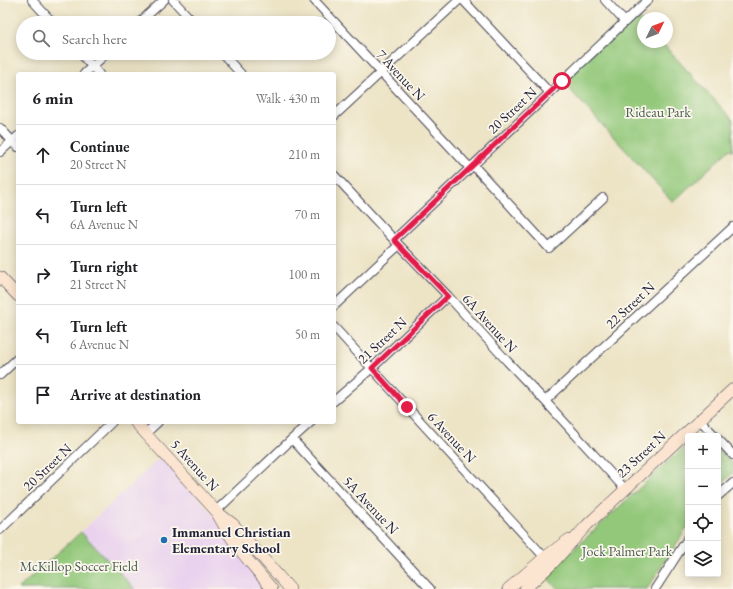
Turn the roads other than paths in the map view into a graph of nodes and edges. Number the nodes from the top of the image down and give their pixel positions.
1 (32, 0) edge
2 (164, 0) edge
3 (173, 0) edge
4 (314, 0) edge
5 (459, 0) edge
6 (463, 0) edge
7 (604, 0) edge
8 (648, 0) edge
9 (47, 16) edge
10 (147, 16) edge
11 (188, 16) edge
12 (329, 16) edge
13 (625, 22) junction
14 (336, 24) edge
15 (86, 60) edge
16 (99, 60) edge
17 (228, 60) edge
18 (92, 66) junction
19 (86, 72) edge
20 (97, 72) edge
21 (239, 72) edge
22 (381, 72) junction
23 (550, 93) junction
24 (336, 114) edge
25 (0, 128) edge
26 (16, 141) edge
27 (0, 152) edge
28 (471, 167) junction
29 (336, 177) edge
30 (603, 198) dead end
31 (733, 228) edge
32 (396, 243) junction
33 (0, 277) edge
34 (16, 294) edge
35 (448, 296) junction
36 (336, 304) edge
37 (336, 329) edge
38 (16, 360) edge
39 (372, 368) junction
40 (0, 375) edge
41 (733, 389) edge
42 (336, 399) edge
43 (545, 401) junction
44 (700, 420) junction
45 (110, 424) edge
46 (136, 424) edge
47 (156, 424) edge
48 (308, 424) edge
49 (712, 433) edge
50 (145, 434) junction
51 (292, 439) junction
52 (721, 442) edge
53 (733, 455) edge
54 (733, 483) edge
55 (626, 489) junction
56 (721, 493) edge
57 (216, 511) junction
58 (0, 530) edge
59 (686, 541) edge
60 (548, 561) junction
61 (287, 588) edge
62 (272, 589) edge
63 (430, 589) edge
64 (508, 589) edge
65 (525, 589) edge
66 (655, 589) edge

1 - 9 street
2 - 10 street
3 - 11 street
4 - 12 street, 7 Avenue N
5 - 22 street
6 - 23 street
7 - 13 street
8 - 13 street, 20 Street N
13 - 23 street, 20 Street N
14 - 22 street, 7 Avenue N
15 - 18 street
16 - 18 street
17 - 21 street
18 - 19 street
18 - 20 street
22 - 24 street
22 - 28 street, 7 Avenue N
23 - 28 street, 20 Street N
25 - 26 street
26 - 27 street
28 - 30 street, 7 Avenue N
28 - 32 street, 20 Street N
29 - 32 street, 6A Avenue N
31 - 43 street, 22 Street N
32 - 35 street, 6A Avenue N
32 - 36 street, 20 Street N
33 - 34 main road
35 - 39 street, 21 Street N
35 - 43 street, 6A Avenue N
37 - 39 street, 6 Avenue N
38 - 40 street
39 - 42 street, 21 Street N
39 - 60 street, 6 Avenue N
41 - 44 main road, 23 Street N
43 - 55 street, 6A Avenue N
44 - 49 street
44 - 55 main road, 23 Street N
45 - 58 street, 20 Street N
46 - 50 main road, 5 Avenue N
47 - 50 street
48 - 51 street
50 - 57 main road, 5 Avenue N
51 - 57 street
51 - 63 street, 5A Avenue N
52 - 53 street
54 - 56 street
55 - 60 main road, 23 Street N
57 - 61 main road, 5 Avenue N
57 - 62 main road, 5 Avenue N
59 - 66 street
60 - 64 main road, 23 Street N
60 - 65 main road, 23 Street N

